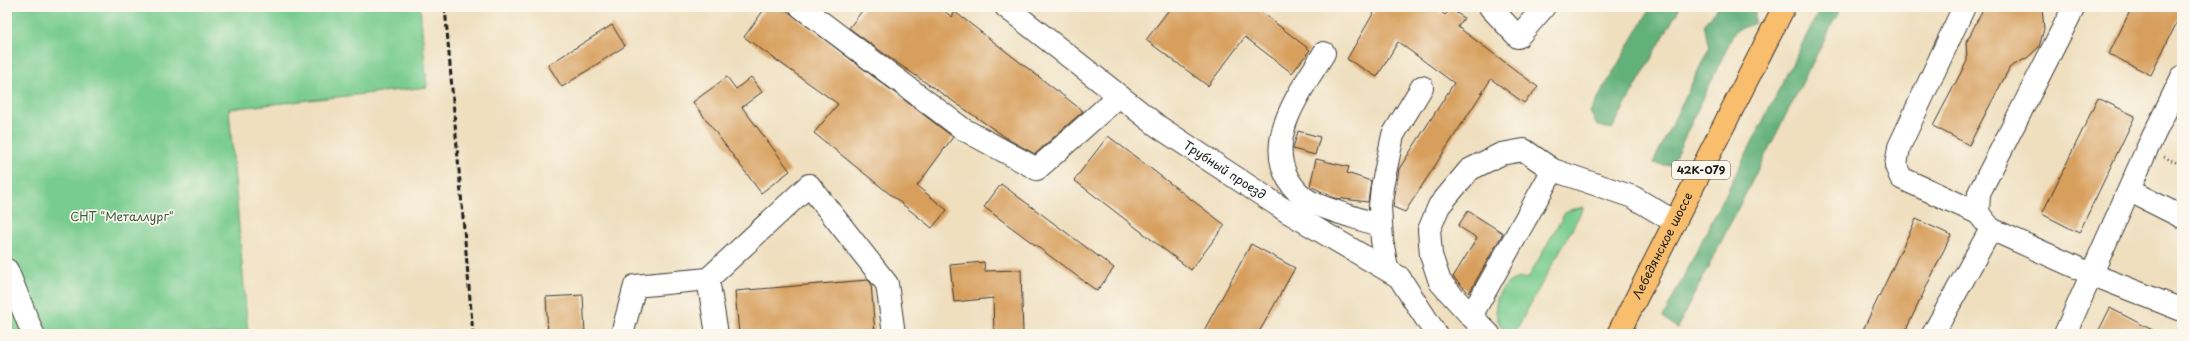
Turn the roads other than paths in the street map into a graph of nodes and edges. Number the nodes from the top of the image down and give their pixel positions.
1 (801, 7) edge
2 (1006, 7) edge
3 (1490, 7) edge
4 (1544, 7) edge
5 (1784, 7) edge
6 (1964, 7) edge
7 (2074, 7) edge
8 (1324, 53) dead end
9 (2182, 77) edge
10 (1422, 87) dead end
11 (1119, 96) junction
12 (1553, 170) junction
13 (2130, 191) junction
14 (2182, 217) edge
15 (1984, 221) junction
16 (1674, 222) junction
17 (1381, 226) junction
18 (1387, 269) junction
19 (7, 270) edge
20 (2091, 274) junction
21 (708, 279) junction
22 (2182, 310) edge
23 (1471, 316) junction
24 (33, 334) edge
25 (622, 334) edge
26 (717, 334) edge
27 (894, 334) edge
28 (1436, 334) edge
29 (1488, 334) edge
30 (1618, 334) edge
31 (1933, 334) edge
32 (2065, 334) edge

1 - 11 street
2 - 11 street, Трубный проезд
3 - 4 street
5 - 16 main road, Лебедянское шоссе / 42К-079
6 - 15 street
7 - 15 street
8 - 17 street
9 - 13 street
10 - 17 street
11 - 18 street, Трубный проезд
12 - 16 street
12 - 23 street
12 - 23 street
13 - 14 street
13 - 20 street
15 - 20 street
15 - 31 street
16 - 30 main road, Лебедянское шоссе / 42К-079
17 - 18 street
18 - 28 street, Трубный проезд
19 - 24 street
20 - 22 street
20 - 32 street
21 - 25 street
21 - 26 street
21 - 27 street
23 - 29 street

